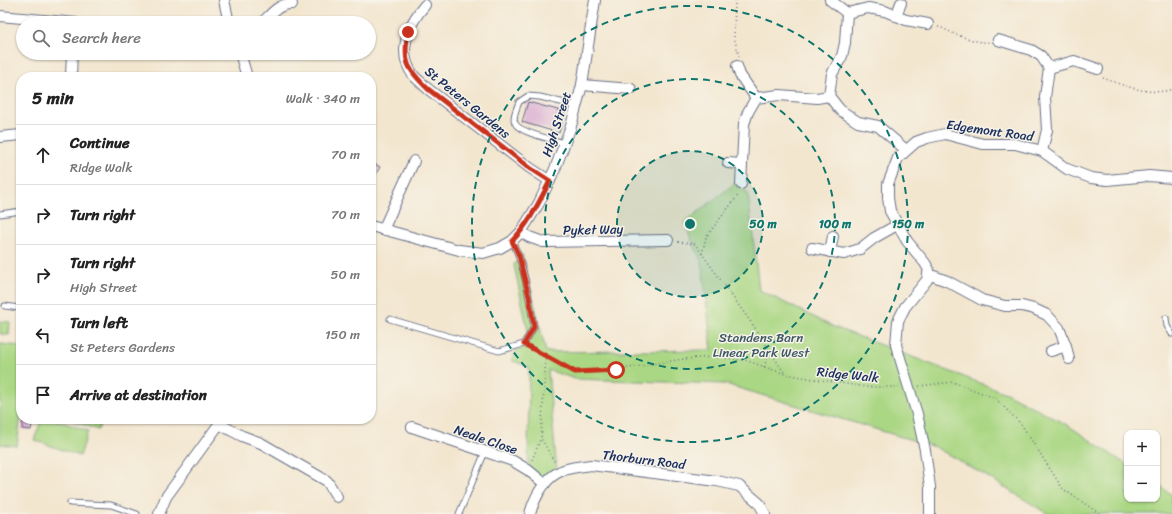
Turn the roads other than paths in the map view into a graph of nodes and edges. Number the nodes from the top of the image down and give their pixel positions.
1 (224, 0) edge
2 (594, 0) edge
3 (830, 0) edge
4 (901, 3) dead end
5 (292, 4) dead end
6 (425, 5) dead end
7 (847, 14) junction
8 (0, 16) edge
9 (227, 16) edge
10 (269, 16) edge
11 (896, 16) junction
12 (16, 18) edge
13 (928, 24) road end
14 (998, 40) road end
15 (72, 60) edge
16 (242, 60) edge
17 (737, 66) road end
18 (1049, 68) junction
19 (1098, 69) road end
20 (72, 72) edge
21 (246, 72) edge
22 (582, 85) junction
23 (631, 90) dead end
24 (829, 96) junction
25 (756, 98) junction
26 (577, 106) junction
27 (16, 135) edge
28 (0, 137) edge
29 (565, 143) junction
30 (906, 150) junction
31 (1042, 151) junction
32 (414, 161) dead end
33 (728, 163) dead end
34 (742, 164) junction
35 (1172, 178) edge
36 (550, 181) junction
37 (741, 184) road end
38 (16, 212) edge
39 (0, 214) edge
40 (897, 225) junction
41 (376, 228) edge
42 (383, 230) junction
43 (521, 232) junction
44 (833, 236) dead end
45 (668, 240) road end
46 (512, 241) junction
47 (812, 248) dead end
48 (830, 252) junction
49 (928, 274) junction
50 (5, 306) dead end
51 (16, 308) edge
52 (1166, 318) dead end
53 (390, 319) dead end
54 (1172, 334) edge
55 (1066, 346) junction
56 (1051, 351) dead end
57 (1069, 359) dead end
58 (220, 424) edge
59 (224, 424) edge
60 (412, 428) dead end
61 (485, 452) junction
62 (545, 484) junction
63 (337, 497) dead end
64 (70, 504) dead end
65 (137, 514) edge
66 (159, 514) edge
67 (459, 514) edge
68 (530, 514) edge
69 (765, 514) edge
70 (930, 514) edge

1 - 9 street
2 - 22 street, High Street
3 - 7 street
4 - 11 street
5 - 10 street
6 - 36 street, St Peters Gardens
7 - 11 street
7 - 24 street
8 - 12 street
11 - 13 street
14 - 18 street
15 - 20 street
16 - 21 street
17 - 25 street
18 - 19 street
18 - 31 street
22 - 23 street
22 - 26 street, High Street
24 - 25 street
24 - 30 street
25 - 34 street
26 - 29 street, High Street
26 - 29 lane
27 - 28 street
29 - 36 street, High Street
30 - 31 street, Edgemont Road
30 - 40 street, Edgemont Road
31 - 35 street, Edgemont Road
32 - 42 street
33 - 34 street
34 - 37 street
36 - 43 street, High Street
38 - 39 lane
40 - 48 street
40 - 49 street, Edgemont Road
41 - 42 street, High Street
42 - 46 street, High Street
43 - 45 street, Pyket Way
43 - 46 street, High Street
44 - 48 street
46 - 53 lane
47 - 48 street
49 - 55 street
49 - 70 street
50 - 51 lane
52 - 54 lane
55 - 56 street
55 - 57 street
58 - 66 street
59 - 63 street
60 - 61 street, Neale Close
61 - 62 street, Neale Close
61 - 67 lane
62 - 68 street, Thorburn Road
62 - 69 street, Thorburn Road
64 - 65 lane

